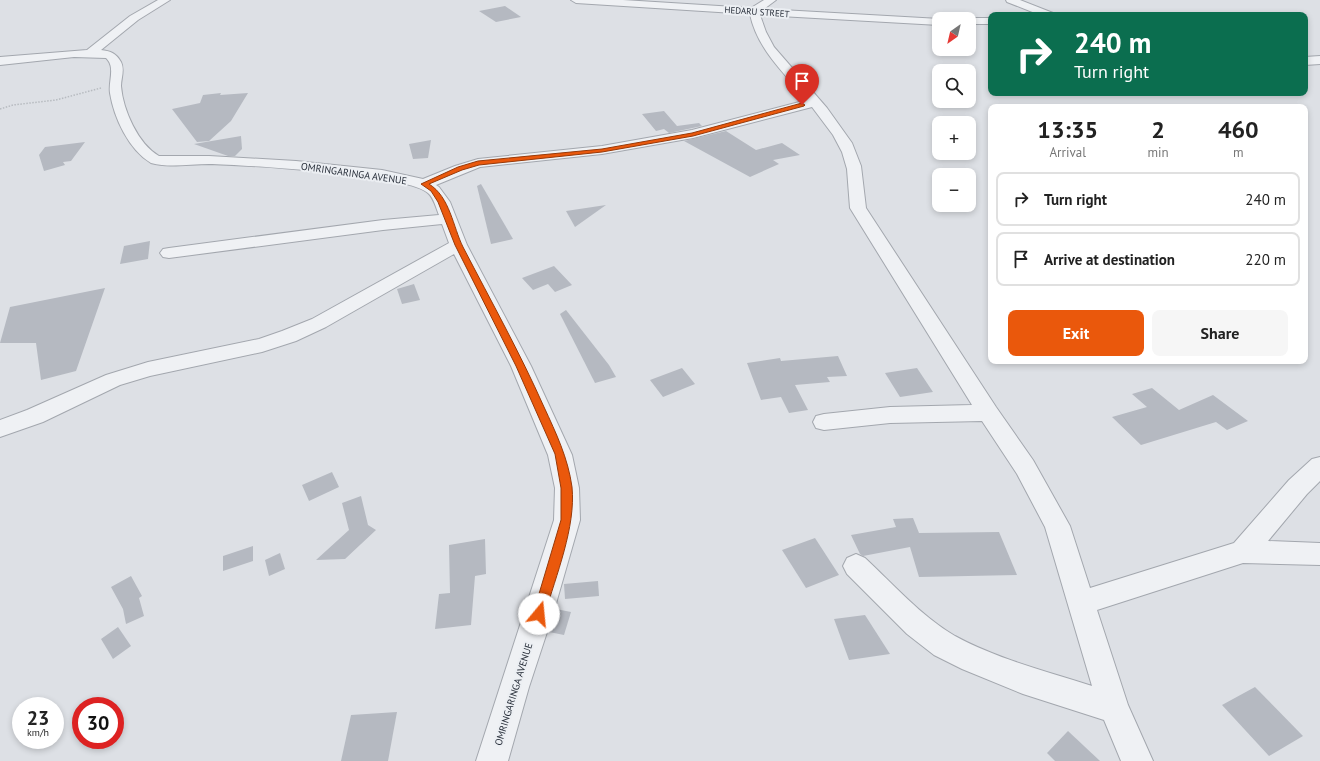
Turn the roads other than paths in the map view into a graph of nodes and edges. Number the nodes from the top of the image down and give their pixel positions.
1 (165, 0) edge
2 (576, 0) edge
3 (771, 0) edge
4 (1011, 0) edge
5 (754, 11) junction
6 (1041, 12) edge
7 (976, 21) edge
8 (988, 21) edge
9 (932, 22) edge
10 (90, 53) junction
11 (1320, 60) edge
12 (0, 61) edge
13 (1308, 61) edge
14 (815, 102) junction
15 (424, 184) junction
16 (447, 219) junction
17 (458, 245) junction
18 (169, 253) dead end
19 (988, 412) junction
20 (824, 422) dead end
21 (0, 429) edge
22 (1320, 466) edge
23 (1243, 552) junction
24 (1320, 554) edge
25 (856, 566) dead end
26 (1081, 603) junction
27 (1114, 708) junction
28 (492, 761) edge
29 (1137, 761) edge

1 - 10 street
2 - 5 street, HEDARU STREET
3 - 5 street
4 - 6 street
5 - 9 street, HEDARU STREET
5 - 14 street
7 - 8 street
10 - 12 street, OMRINGARINGA AVENUE
10 - 15 street, OMRINGARINGA AVENUE
11 - 13 street
14 - 15 street
14 - 19 street
15 - 16 street, OMRINGARINGA AVENUE
16 - 17 street, OMRINGARINGA AVENUE
16 - 18 street
17 - 21 street
17 - 28 street, OMRINGARINGA AVENUE
19 - 20 street
19 - 26 street
22 - 23 street
23 - 24 street
23 - 26 street
25 - 27 street
26 - 27 street
27 - 29 street

